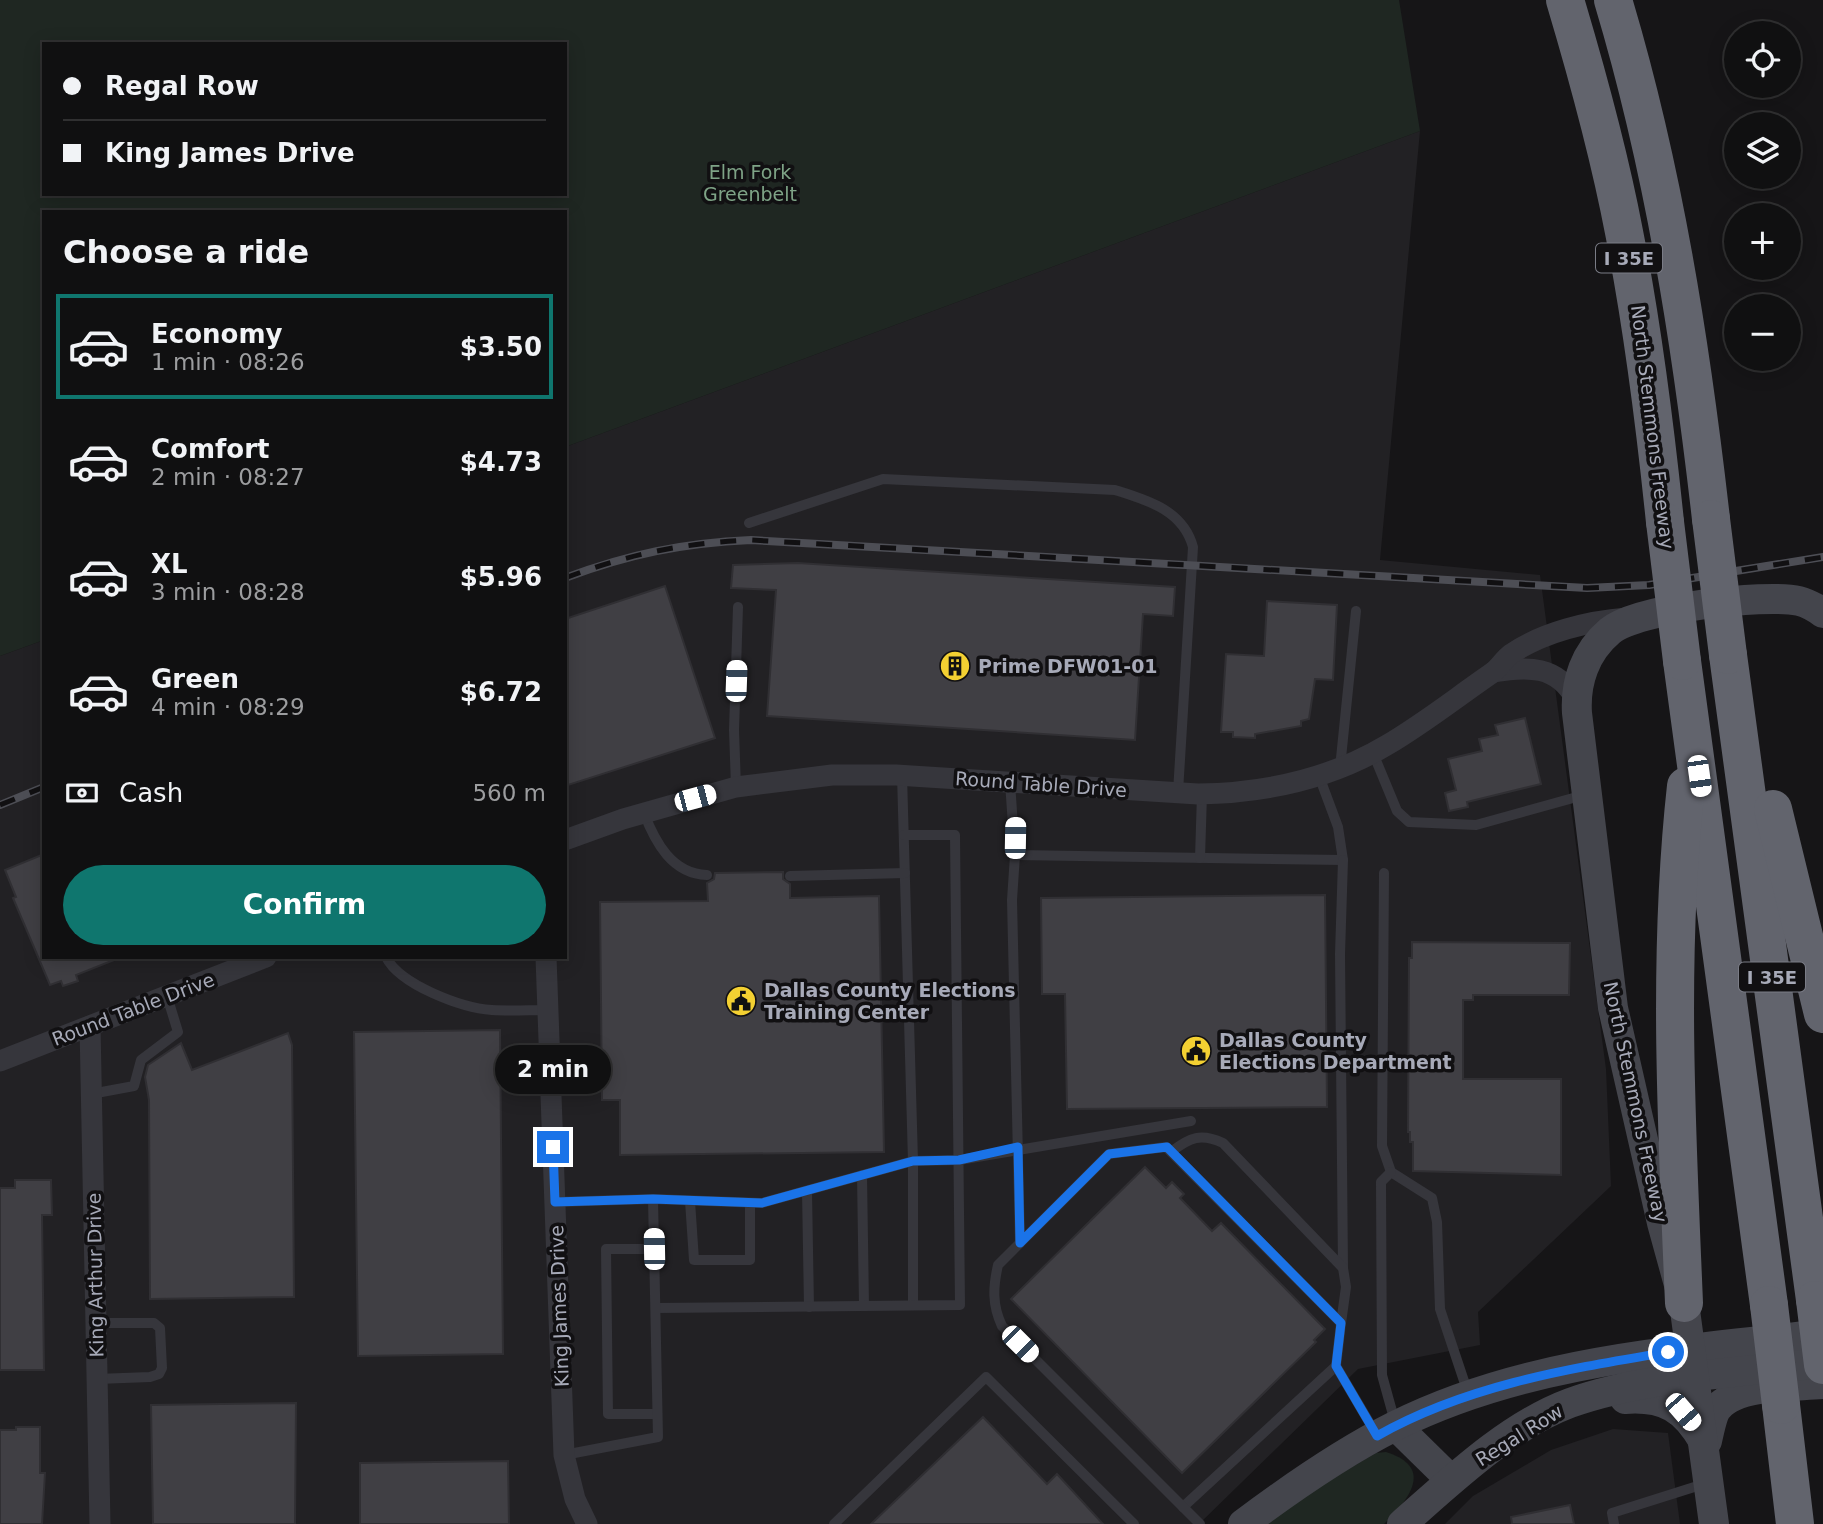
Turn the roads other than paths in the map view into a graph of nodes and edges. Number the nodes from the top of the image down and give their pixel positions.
1 (1565, 0) edge
2 (1612, 0) edge
3 (749, 523) dead end
4 (738, 607) dead end
5 (1356, 611) dead end
6 (1823, 612) edge
7 (1636, 617) junction
8 (1730, 669) junction
9 (1493, 672) junction
10 (1576, 700) junction
11 (1692, 728) junction
12 (1373, 753) junction
13 (1339, 768) junction
14 (902, 775) junction
15 (1319, 776) junction
16 (1010, 782) junction
17 (736, 787) junction
18 (1178, 792) junction
19 (1202, 794) junction
20 (1587, 794) junction
21 (644, 813) junction
22 (904, 835) junction
23 (567, 839) edge
24 (1015, 855) junction
25 (1200, 858) junction
26 (1343, 860) junction
27 (905, 873) junction
28 (1384, 873) dead end
29 (707, 875) dead end
30 (790, 876) dead end
31 (261, 959) edge
32 (387, 959) edge
33 (546, 959) edge
34 (167, 996) junction
35 (548, 1010) junction
36 (1823, 1014) edge
37 (90, 1027) junction
38 (0, 1061) edge
39 (91, 1094) junction
40 (1191, 1121) dead end
41 (1018, 1147) junction
42 (1171, 1152) junction
43 (959, 1160) junction
44 (913, 1161) junction
45 (1391, 1172) junction
46 (862, 1175) junction
47 (807, 1191) junction
48 (653, 1199) junction
49 (690, 1201) junction
50 (555, 1202) junction
51 (750, 1203) junction
52 (1020, 1243) junction
53 (654, 1249) junction
54 (1343, 1268) junction
55 (1684, 1303) junction
56 (912, 1305) junction
57 (864, 1306) junction
58 (809, 1307) junction
59 (656, 1308) junction
60 (1819, 1317) edge
61 (96, 1323) junction
62 (1341, 1323) junction
63 (1694, 1364) junction
64 (1823, 1364) edge
65 (1336, 1366) junction
66 (97, 1379) junction
67 (1823, 1384) edge
68 (1468, 1396) junction
69 (1569, 1404) junction
70 (657, 1414) junction
71 (1386, 1431) junction
72 (1705, 1445) junction
73 (564, 1455) junction
74 (1450, 1479) junction
75 (1709, 1482) junction
76 (1183, 1507) junction
77 (100, 1524) edge
78 (587, 1524) edge
79 (834, 1524) edge
80 (1134, 1524) edge
81 (1200, 1524) edge
82 (1243, 1524) edge
83 (1402, 1524) edge
84 (1614, 1524) edge
85 (1714, 1524) edge
86 (1795, 1524) edge

1 - 11 highway, North Stemmons Freeway / I 35E, bridge
2 - 8 highway, I 35E, bridge
3 - 18 lane
4 - 17 lane
5 - 13 lane
6 - 7 main road, North Stemmons Freeway
7 - 9 street, Round Table Drive
7 - 10 main road, North Stemmons Freeway
8 - 36 highway
8 - 60 highway, I 35E
9 - 10 street, Round Table Drive
9 - 12 street, Round Table Drive
10 - 20 main road, North Stemmons Freeway
11 - 55 highway
11 - 86 highway, North Stemmons Freeway / I 35E, bridge
12 - 13 street, Round Table Drive
12 - 20 lane
13 - 15 street, Round Table Drive
14 - 16 street, Round Table Drive
14 - 17 street, Round Table Drive
14 - 22 lane
15 - 19 street, Round Table Drive
15 - 26 lane
16 - 18 street, Round Table Drive
16 - 24 lane
17 - 21 street, Round Table Drive
18 - 19 street, Round Table Drive
19 - 25 lane
20 - 55 main road, North Stemmons Freeway
21 - 23 street, Round Table Drive
21 - 29 lane
22 - 27 lane
22 - 43 lane
24 - 25 lane
24 - 41 lane
25 - 26 lane
26 - 54 lane
27 - 30 lane
27 - 44 lane
28 - 45 lane
31 - 34 street, Round Table Drive
32 - 35 lane
33 - 35 street, King James Drive
34 - 37 street, Round Table Drive
34 - 39 lane
35 - 50 street, King James Drive
37 - 38 street, Round Table Drive
37 - 39 street, King Arthur Drive
39 - 61 street, King Arthur Drive
40 - 41 lane
41 - 43 lane
41 - 52 lane
42 - 52 lane
42 - 54 lane
42 - 62 lane
43 - 44 lane
43 - 56 lane
44 - 46 lane
44 - 56 lane
45 - 68 lane
45 - 71 lane
46 - 47 lane
46 - 57 lane
47 - 51 lane
47 - 58 lane
48 - 49 lane
48 - 50 lane
48 - 53 lane
49 - 51 lane
49 - 51 lane
50 - 73 street, King James Drive
52 - 76 lane
53 - 59 lane
53 - 70 lane
54 - 62 lane
55 - 63 main road, North Stemmons Freeway
56 - 57 lane
57 - 58 lane
58 - 59 lane
59 - 70 lane
60 - 63 main road, Regal Row
60 - 64 highway, I 35E, bridge
61 - 66 street, King Arthur Drive
61 - 66 lane
62 - 65 lane
63 - 64 main road, Regal Row
63 - 68 main road, Regal Row
63 - 69 main road, Regal Row
63 - 72 main road, North Stemmons Freeway
65 - 71 lane
65 - 76 lane
66 - 77 street, King Arthur Drive
67 - 72 main road
68 - 71 main road, Regal Row
69 - 72 main road
69 - 74 main road, Regal Row
70 - 73 lane
71 - 74 main road
71 - 82 main road, Regal Row
72 - 75 main road, North Stemmons Freeway
73 - 78 street, King James Drive
74 - 83 main road, Regal Row
75 - 84 lane
75 - 85 main road, North Stemmons Freeway
76 - 81 lane
79 - 80 lane

